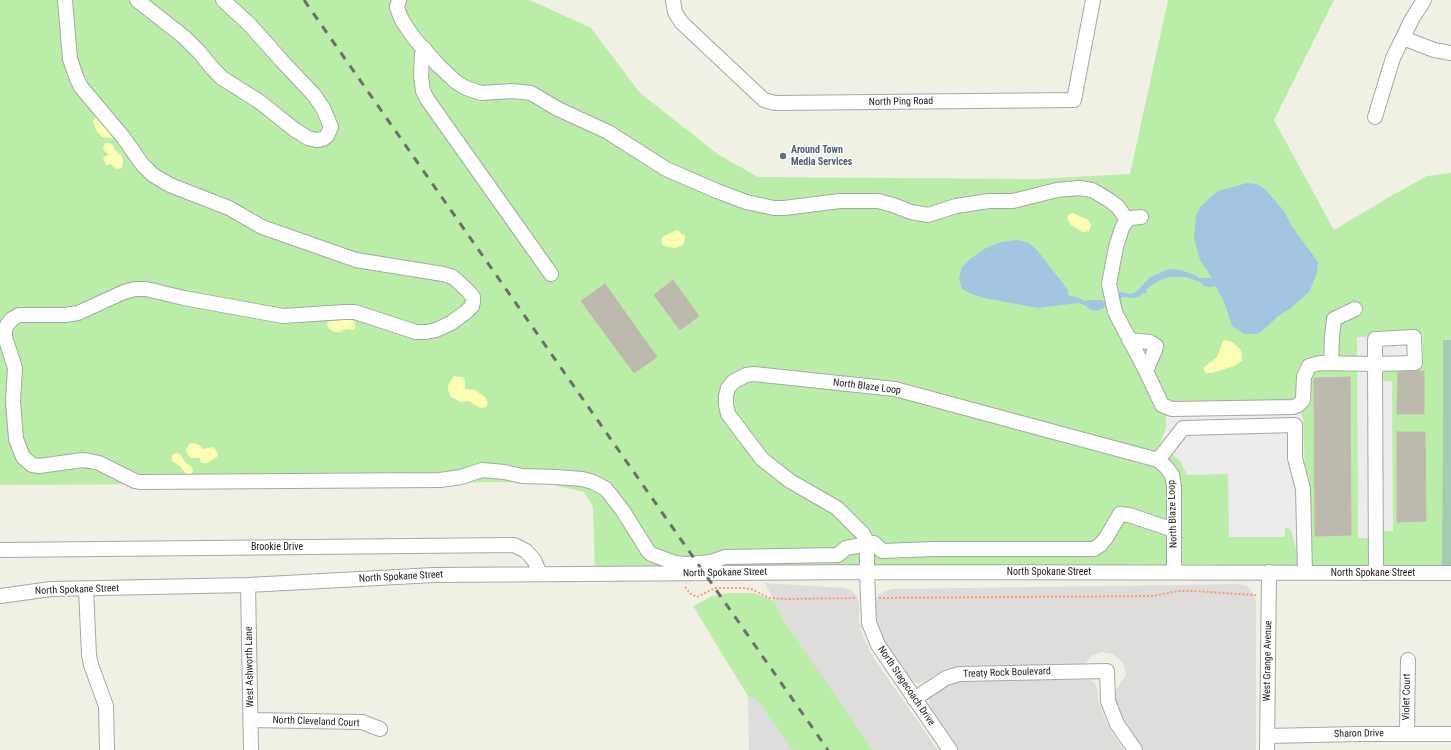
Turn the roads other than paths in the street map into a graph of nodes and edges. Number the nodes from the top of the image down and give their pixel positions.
1 (65, 0) edge
2 (137, 0) edge
3 (223, 0) edge
4 (399, 0) edge
5 (673, 0) edge
6 (1093, 0) edge
7 (1424, 0) edge
8 (1403, 38) junction
9 (425, 49) junction
10 (1451, 53) edge
11 (1374, 117) dead end
12 (551, 274) dead end
13 (1355, 309) dead end
14 (1129, 340) junction
15 (1331, 363) junction
16 (1146, 371) junction
17 (1158, 460) junction
18 (1174, 530) junction
19 (867, 545) junction
20 (0, 550) edge
21 (867, 572) junction
22 (1174, 572) junction
23 (1269, 572) junction
24 (1305, 572) junction
25 (1376, 573) junction
26 (1451, 573) edge
27 (540, 574) junction
28 (248, 585) junction
29 (86, 589) junction
30 (0, 596) edge
31 (1408, 660) dead end
32 (914, 699) junction
33 (251, 720) junction
34 (380, 729) dead end
35 (1407, 734) junction
36 (1451, 734) edge
37 (1267, 736) junction
38 (107, 750) edge
39 (251, 750) edge
40 (950, 750) edge
41 (1135, 750) edge
42 (1267, 750) edge

1 - 19 street
2 - 3 street
4 - 9 street
5 - 6 street, North Ping Road
7 - 8 street
8 - 10 street
8 - 11 street
9 - 12 street
9 - 14 street
13 - 15 street
14 - 16 street
14 - 16 street
15 - 16 street
15 - 25 street
17 - 18 street, North Blaze Loop
17 - 19 street, North Blaze Loop
17 - 24 street
18 - 19 street
18 - 22 street, North Blaze Loop
19 - 21 street
20 - 27 street, Brookie Drive
21 - 22 street, North Spokane Street
21 - 27 street, North Spokane Street
21 - 32 street, North Stagecoach Drive
22 - 23 street, North Spokane Street
23 - 24 street, North Spokane Street
23 - 37 street, West Grange Avenue
24 - 25 street, North Spokane Street
25 - 26 street, North Spokane Street
27 - 28 street, North Spokane Street
28 - 29 street, North Spokane Street
28 - 33 street, West Ashworth Lane
29 - 30 street, North Spokane Street
29 - 38 street
31 - 35 street, Violet Court
32 - 40 street, North Stagecoach Drive
32 - 41 street, Treaty Rock Boulevard
33 - 34 street, North Cleveland Court
33 - 39 street, West Ashworth Lane
35 - 36 street, Sharon Drive
35 - 37 street, Sharon Drive
37 - 42 street, West Grange Avenue

